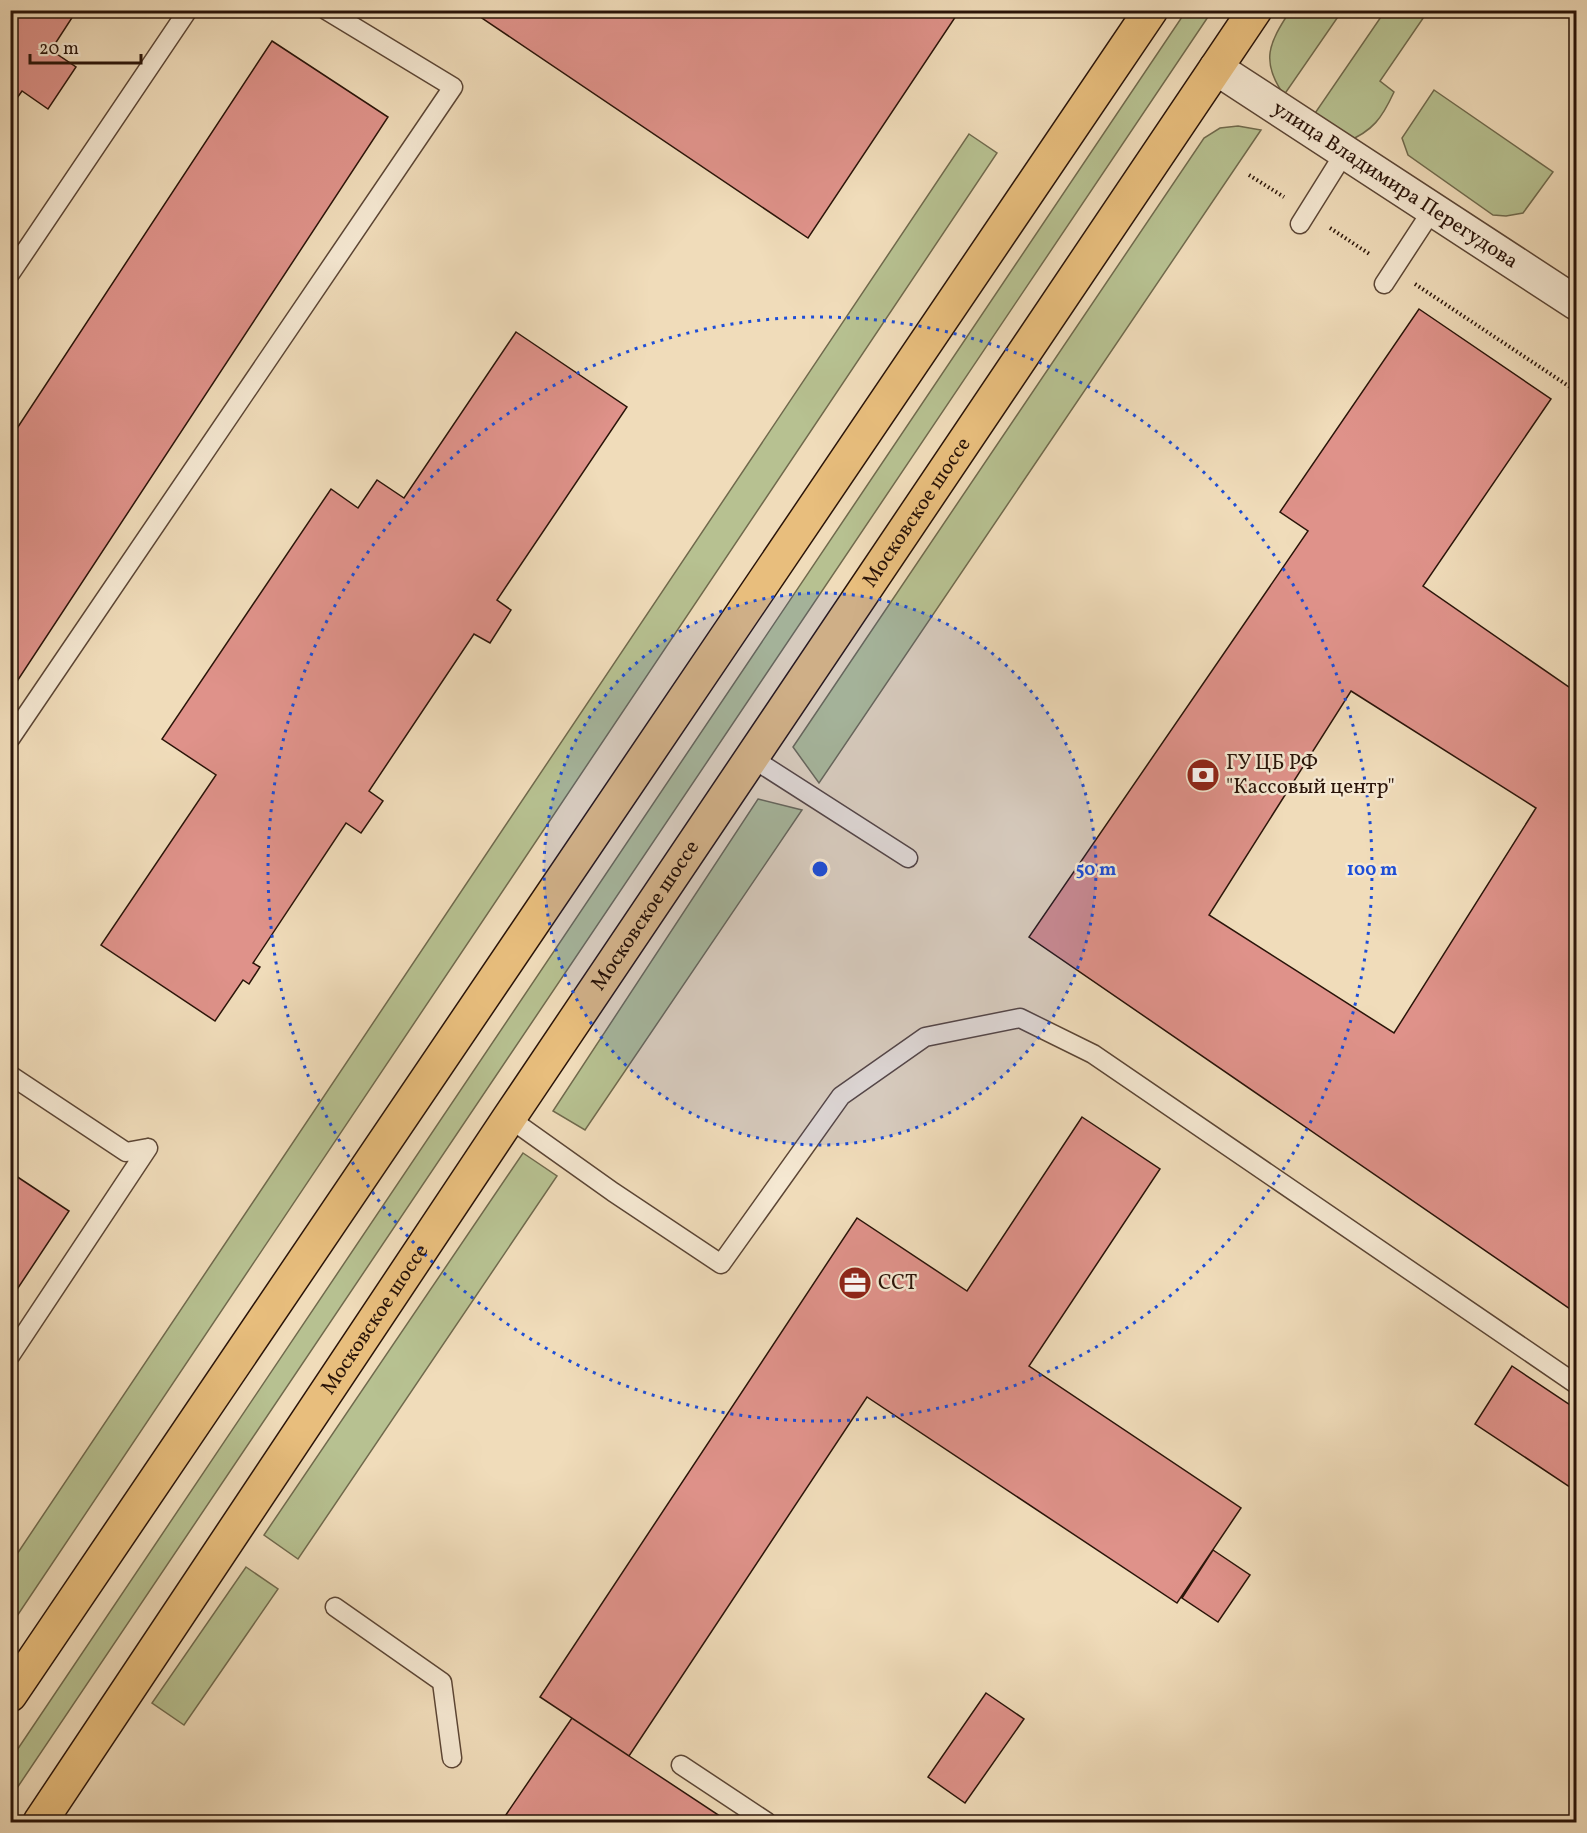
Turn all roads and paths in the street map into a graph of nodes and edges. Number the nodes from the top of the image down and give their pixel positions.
1 (188, 10) edge
2 (326, 10) edge
3 (1151, 10) edge
4 (1255, 10) edge
5 (1216, 68) junction
6 (1345, 152) junction
7 (1249, 175) dead end
8 (1291, 202) dead end
9 (1433, 209) junction
10 (1300, 224) dead end
11 (1327, 226) dead end
12 (1375, 258) dead end
13 (10, 274) edge
14 (1384, 284) dead end
15 (1414, 284) dead end
16 (1576, 303) edge
17 (1576, 391) edge
18 (10, 739) edge
19 (752, 758) junction
20 (908, 858) dead end
21 (10, 1076) edge
22 (509, 1118) junction
23 (10, 1356) edge
24 (1576, 1384) edge
25 (335, 1607) dead end
26 (10, 1695) edge
27 (452, 1758) dead end
28 (681, 1765) dead end
29 (40, 1822) edge
30 (767, 1822) edge

1 - 13 lane
2 - 18 lane
3 - 26 main road
4 - 5 main road, Московское шоссе
5 - 6 street, улица Владимира Перегудова
5 - 19 main road, Московское шоссе
6 - 9 street, улица Владимира Перегудова
6 - 10 lane
7 - 8 path
9 - 14 lane
9 - 16 street, улица Владимира Перегудова
11 - 12 path
15 - 17 path
19 - 20 lane
19 - 22 main road, Московское шоссе
21 - 23 lane
22 - 24 lane
22 - 29 main road, Московское шоссе
25 - 27 lane
28 - 30 lane

